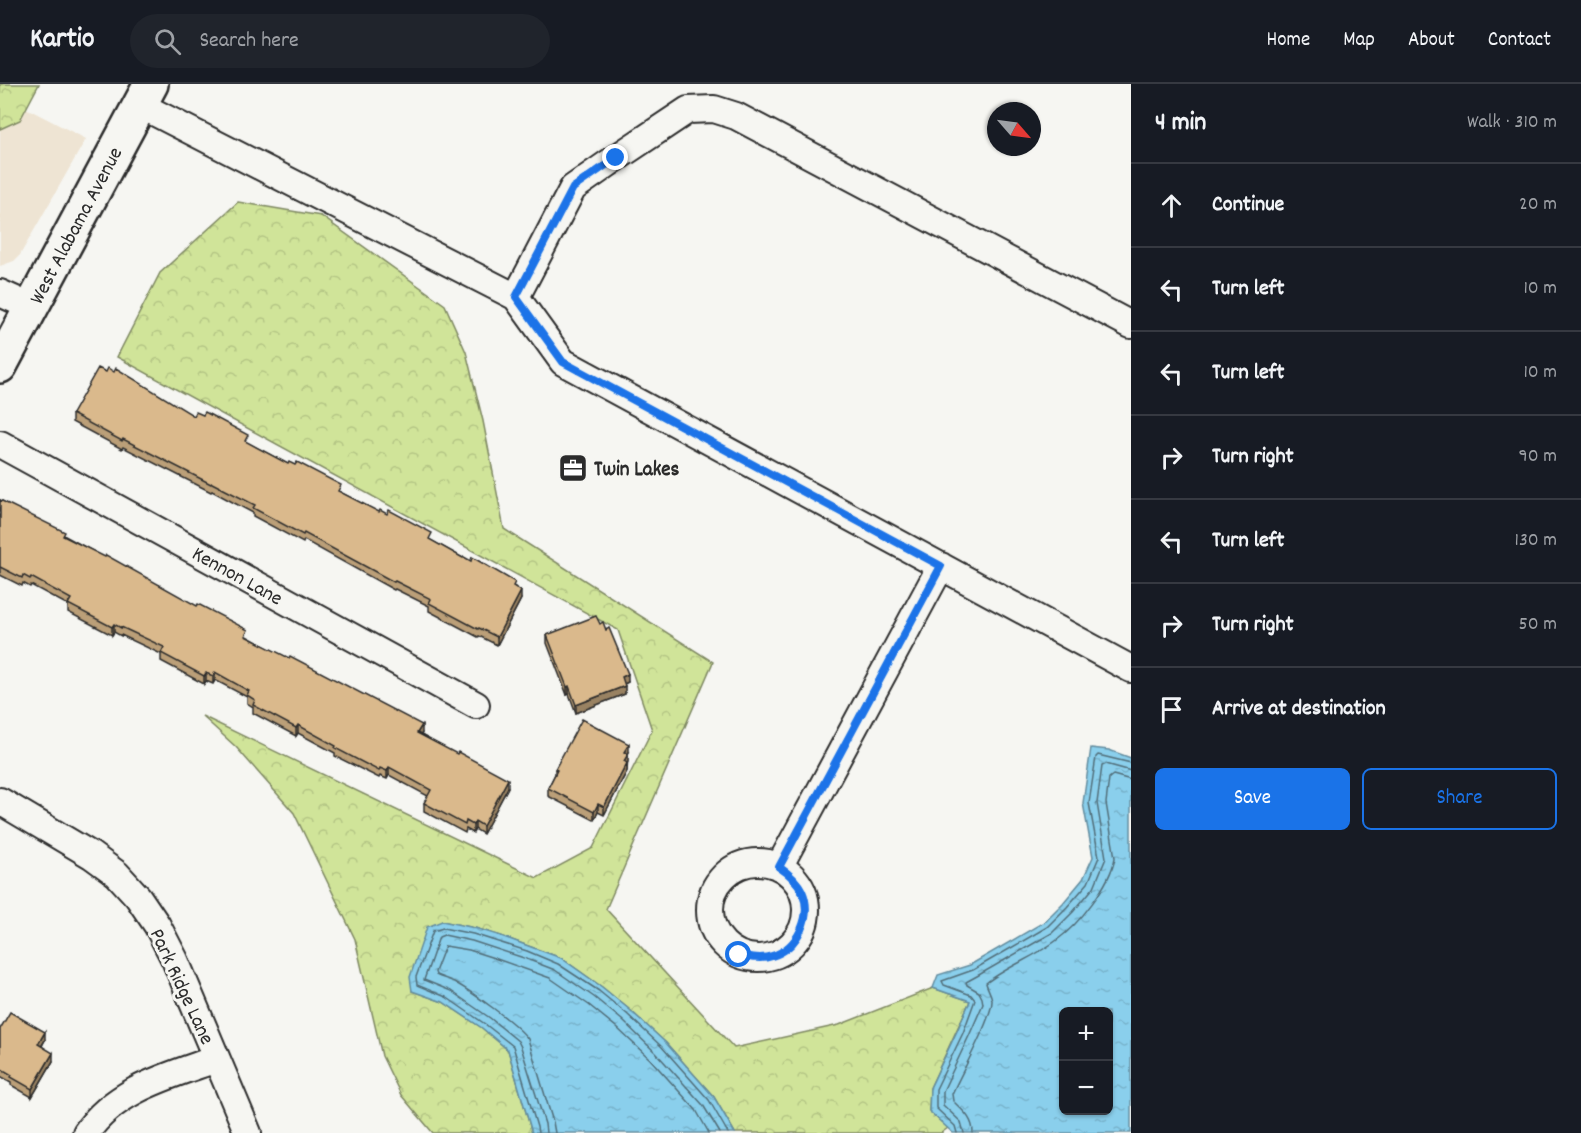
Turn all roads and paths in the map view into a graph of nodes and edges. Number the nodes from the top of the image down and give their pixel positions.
1 (145, 94) edge
2 (0, 292) edge
3 (516, 297) junction
4 (31, 307) junction
5 (1131, 325) edge
6 (0, 366) edge
7 (0, 444) edge
8 (941, 566) junction
9 (1131, 669) edge
10 (476, 705) dead end
11 (0, 801) edge
12 (779, 867) dead end
13 (216, 1059) junction
14 (86, 1133) edge
15 (248, 1133) edge

1 - 3 street
1 - 4 main road, West Alabama Avenue
2 - 4 street
3 - 5 street
3 - 8 street
4 - 6 main road, West Alabama Avenue
7 - 10 street, Kennon Lane
8 - 9 street
8 - 12 street
11 - 13 street, Park Ridge Lane
13 - 14 street
13 - 15 street, Park Ridge Lane

